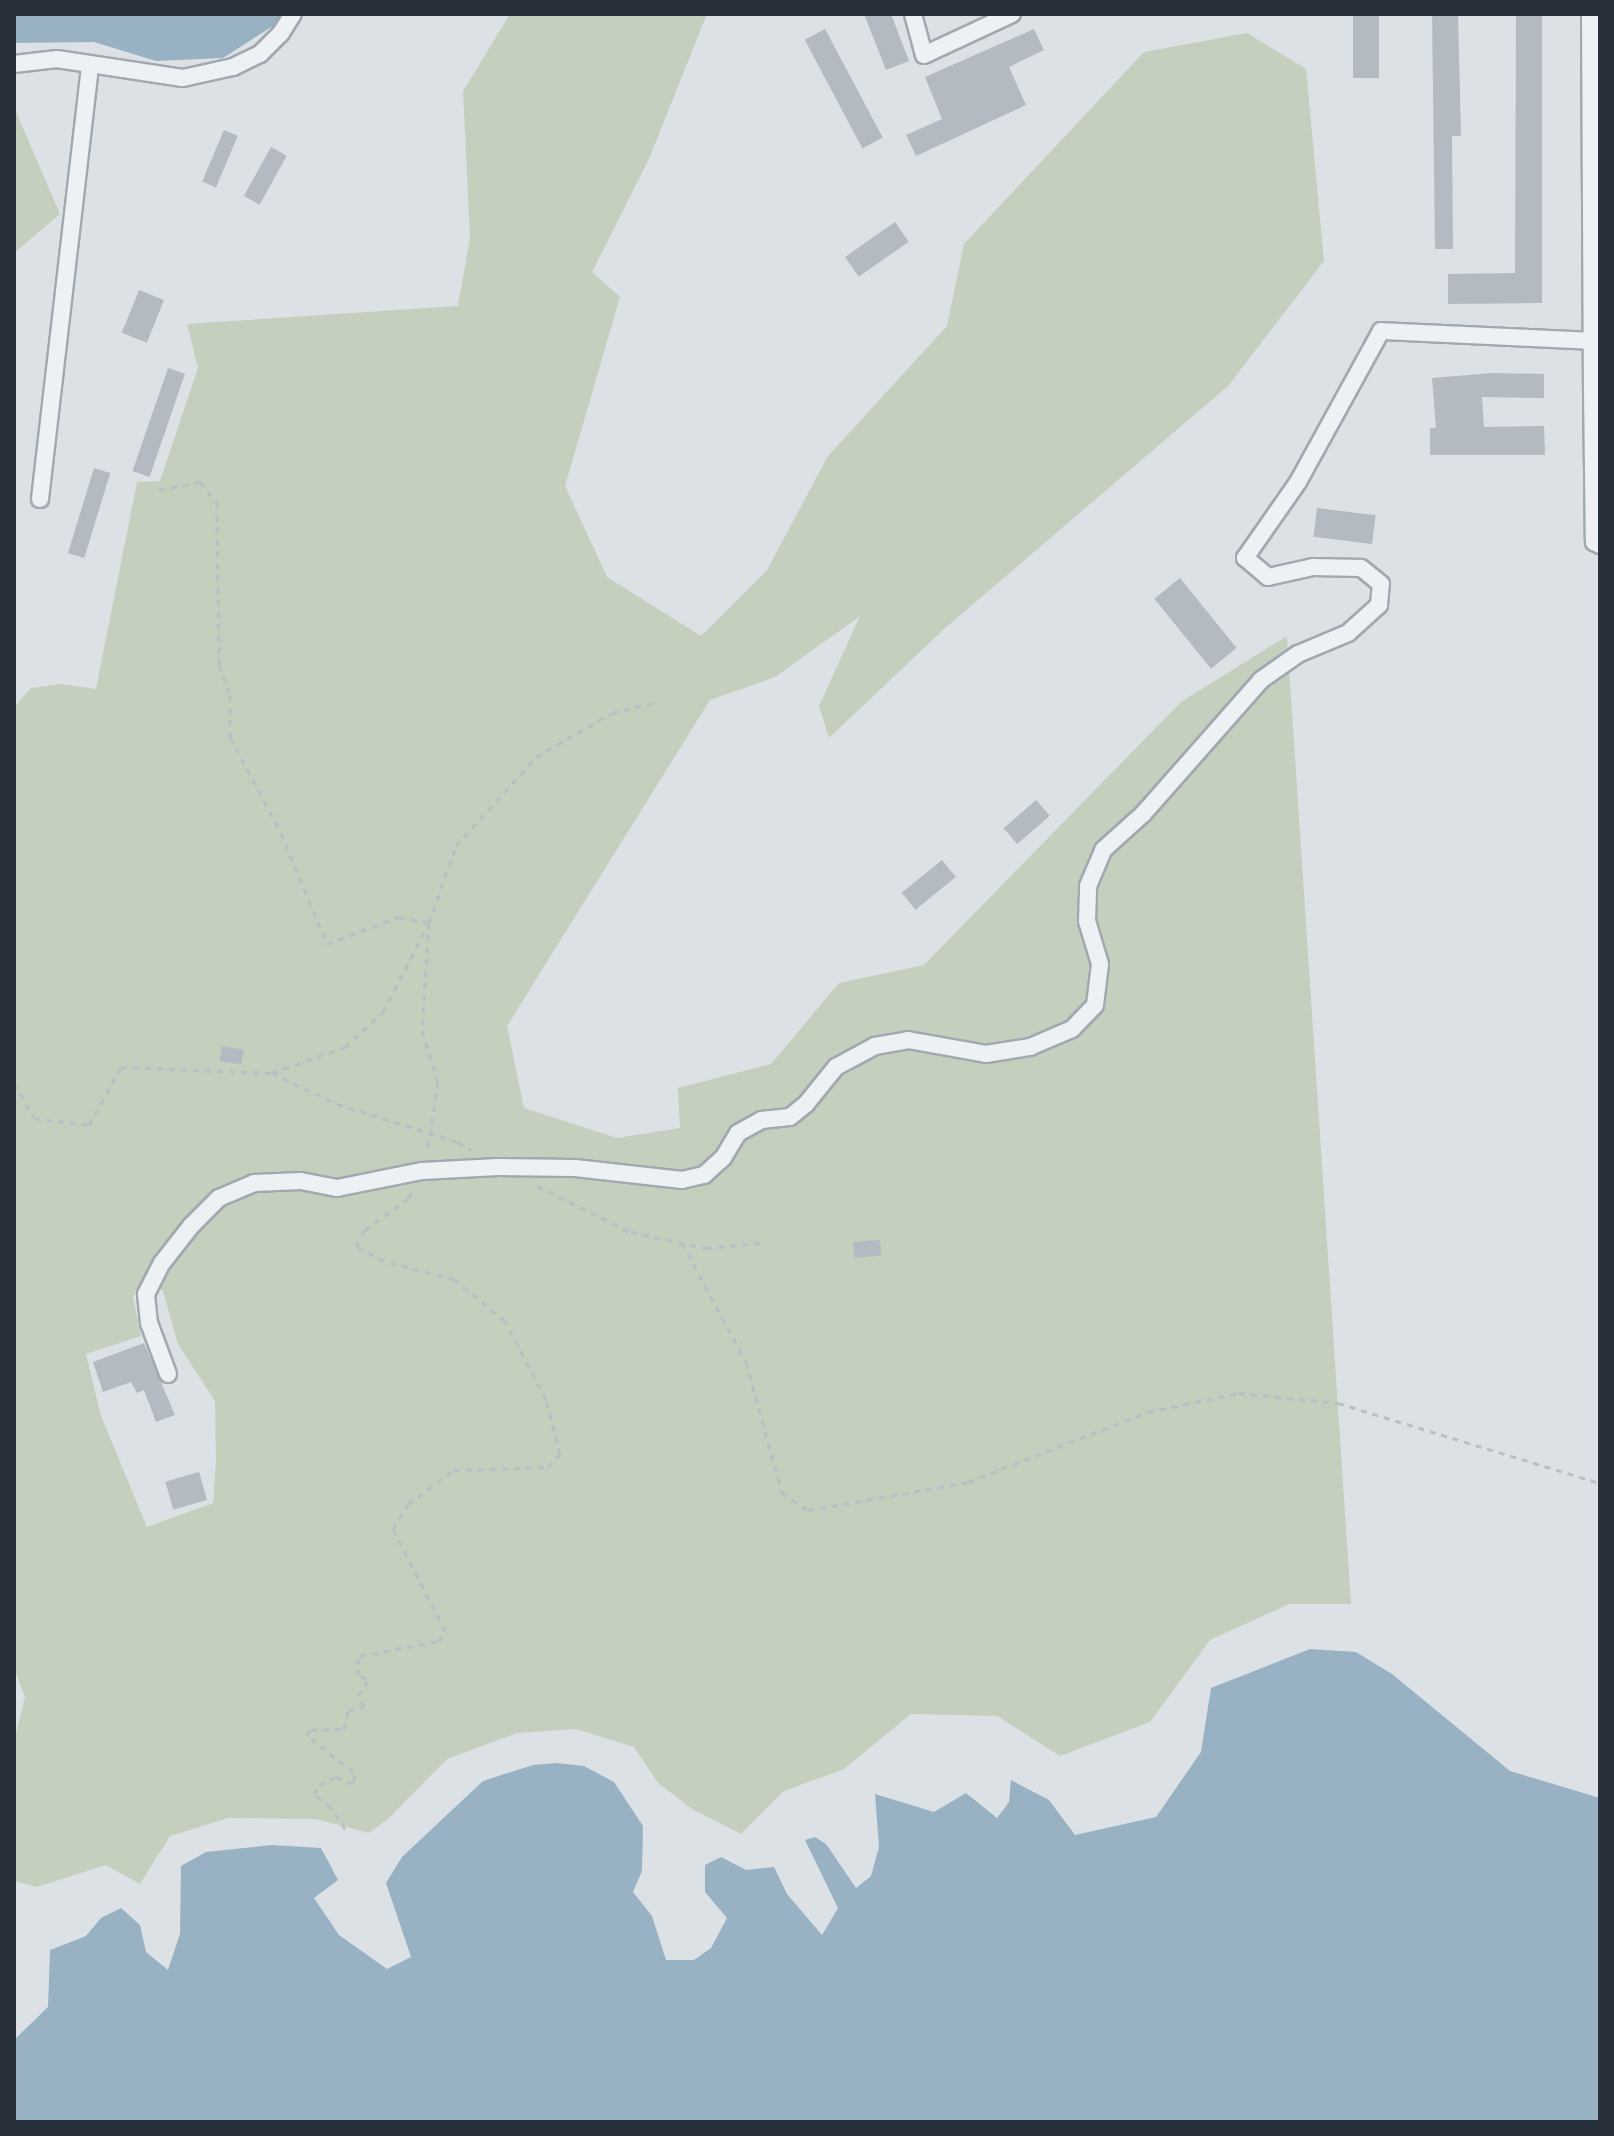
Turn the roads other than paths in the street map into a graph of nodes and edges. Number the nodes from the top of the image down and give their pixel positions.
1 (293, 14) edge
2 (913, 14) edge
3 (1012, 14) edge
4 (1590, 14) edge
5 (14, 64) edge
6 (90, 66) junction
7 (1592, 341) junction
8 (1596, 391) edge
9 (40, 499) dead end
10 (1600, 545) edge
11 (168, 1374) dead end

1 - 6 street
2 - 3 street
4 - 7 street
5 - 6 street
6 - 9 street
7 - 8 street
7 - 11 street
8 - 10 street

